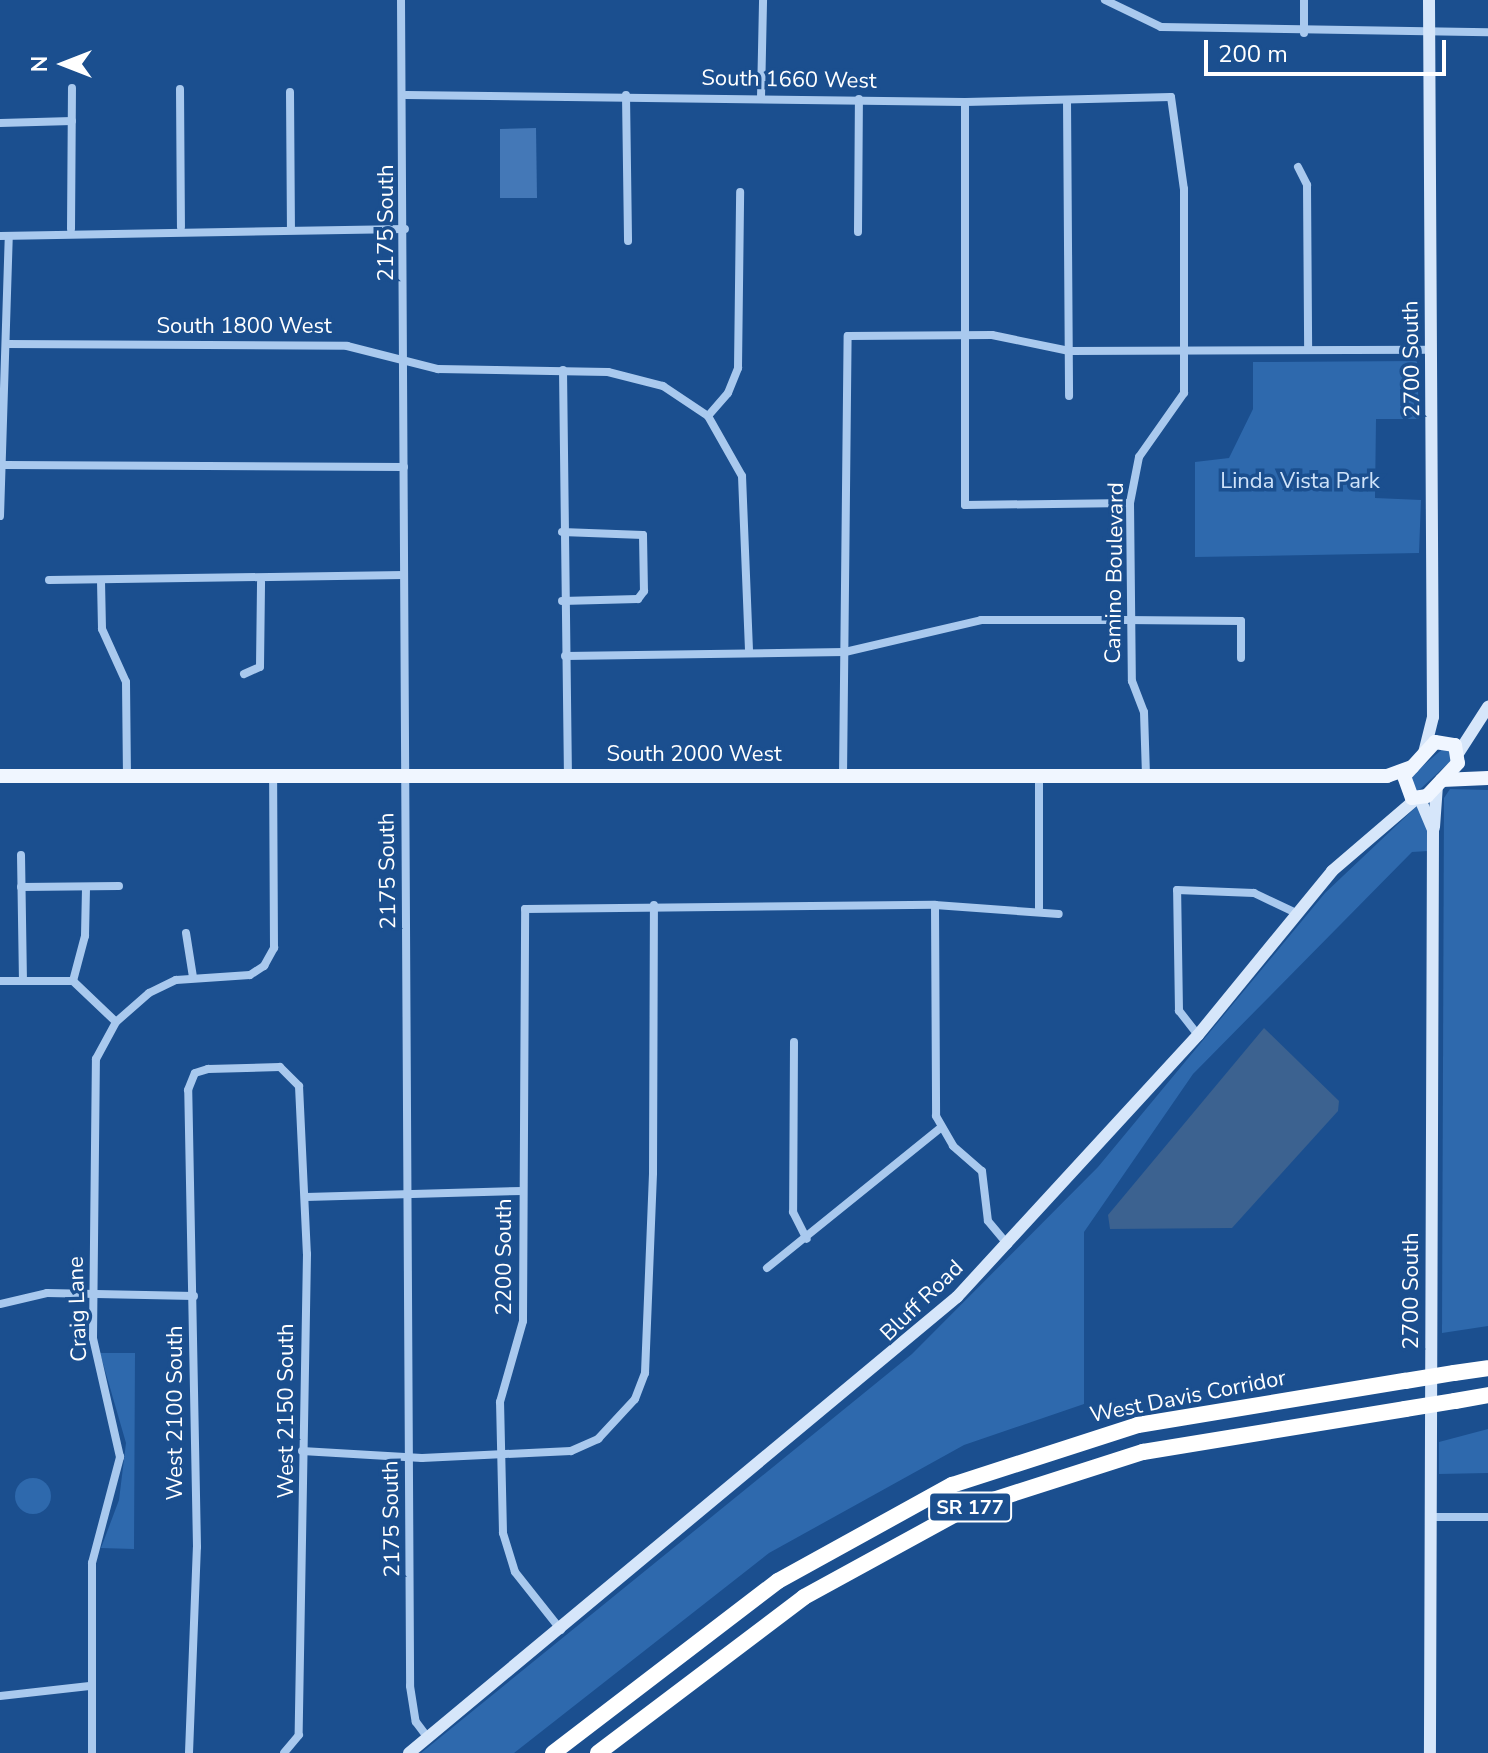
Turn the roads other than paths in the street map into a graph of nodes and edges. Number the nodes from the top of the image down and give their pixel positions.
1 (401, 0) edge
2 (763, 0) edge
3 (1105, 0) edge
4 (1304, 0) edge
5 (1429, 0) edge
6 (1488, 32) edge
7 (1304, 33) junction
8 (1429, 33) junction
9 (72, 88) dead end
10 (180, 89) dead end
11 (290, 92) dead end
12 (406, 95) junction
13 (626, 95) junction
14 (1171, 97) joint
15 (761, 98) junction
16 (859, 99) junction
17 (1067, 100) junction
18 (965, 102) junction
19 (72, 121) junction
20 (0, 123) edge
21 (1298, 167) dead end
22 (740, 192) dead end
23 (181, 227) junction
24 (71, 229) junction
25 (291, 229) junction
26 (405, 229) junction
27 (858, 232) dead end
28 (4, 236) edge
29 (628, 241) dead end
30 (964, 334) junction
31 (6, 344) junction
32 (1308, 348) junction
33 (1185, 349) junction
34 (1433, 350) junction
35 (1069, 351) junction
36 (405, 362) junction
37 (563, 370) junction
38 (1069, 396) dead end
39 (708, 416) junction
40 (5, 465) junction
41 (404, 467) junction
42 (1130, 503) junction
43 (2, 516) edge
44 (562, 532) junction
45 (404, 575) junction
46 (49, 580) dead end
47 (101, 581) junction
48 (261, 582) junction
49 (562, 601) junction
50 (1131, 620) junction
51 (749, 650) junction
52 (845, 652) junction
53 (565, 656) junction
54 (1241, 658) dead end
55 (244, 674) dead end
56 (1488, 707) edge
57 (1433, 717) junction
58 (1471, 726) junction
59 (1446, 740) junction
60 (1460, 754) junction
61 (1422, 755) junction
62 (1412, 767) junction
63 (405, 775) junction
64 (0, 776) edge
65 (127, 776) junction
66 (273, 776) junction
67 (568, 776) junction
68 (1146, 776) junction
69 (1387, 776) junction
70 (843, 777) junction
71 (1039, 777) junction
72 (1488, 777) edge
73 (1440, 783) junction
74 (1411, 794) junction
75 (1433, 830) junction
76 (21, 855) dead end
77 (119, 886) dead end
78 (21, 887) junction
79 (86, 887) junction
80 (654, 905) junction
81 (935, 905) junction
82 (1039, 908) junction
83 (1296, 913) junction
84 (1059, 914) dead end
85 (186, 933) dead end
86 (193, 977) junction
87 (0, 981) edge
88 (23, 981) junction
89 (73, 981) junction
90 (116, 1022) junction
91 (1198, 1035) junction
92 (794, 1042) dead end
93 (195, 1073) joint
94 (939, 1129) junction
95 (523, 1191) junction
96 (409, 1193) junction
97 (306, 1197) junction
98 (807, 1239) junction
99 (1008, 1245) junction
100 (767, 1268) dead end
101 (93, 1293) junction
102 (194, 1296) junction
103 (0, 1304) edge
104 (1488, 1368) edge
105 (1488, 1395) edge
106 (302, 1451) junction
107 (409, 1453) junction
108 (502, 1456) junction
109 (1431, 1517) junction
110 (1488, 1517) edge
111 (562, 1631) junction
112 (89, 1686) junction
113 (0, 1696) edge
114 (428, 1738) junction
115 (288, 1751) edge
116 (92, 1753) edge
117 (189, 1753) edge
118 (409, 1753) edge
119 (553, 1753) edge
120 (598, 1753) edge
121 (1430, 1753) edge

1 - 12 street, 2175 South
2 - 15 street
3 - 7 street
4 - 7 street
5 - 8 street, 2700 South
6 - 8 street
7 - 8 street
8 - 34 street, 2700 South
9 - 19 street
10 - 23 street
11 - 25 street
12 - 13 street, South 1660 West
12 - 26 street, 2175 South
13 - 15 street, South 1660 West
13 - 29 street
14 - 17 street, South 1660 West
14 - 33 street, Camino Boulevard
15 - 16 street, South 1660 West
16 - 18 street, South 1660 West
16 - 27 street
17 - 18 street, South 1660 West
17 - 35 street
18 - 30 street
19 - 20 street
19 - 24 street
21 - 32 street
22 - 39 street
23 - 24 street
23 - 25 street
24 - 28 street
25 - 26 street
26 - 36 street, 2175 South
28 - 31 street
30 - 35 street
30 - 42 street
30 - 52 street
31 - 36 street, South 1800 West
31 - 40 street
32 - 33 street
32 - 34 street
33 - 35 street
33 - 42 street, Camino Boulevard
34 - 57 street, 2700 South
35 - 38 street
36 - 37 street, South 1800 West
36 - 41 street, 2175 South
37 - 39 street, South 1800 West
37 - 44 street
39 - 51 street
40 - 41 street
40 - 43 street
41 - 45 street, 2175 South
42 - 50 street, Camino Boulevard
44 - 49 street
44 - 49 street
45 - 48 street
45 - 63 street, 2175 South
46 - 47 street
47 - 48 street
47 - 65 street
48 - 55 street
49 - 53 street
50 - 52 street
50 - 54 street
50 - 68 street, Camino Boulevard
51 - 52 street
51 - 53 street
52 - 70 street
53 - 67 street
56 - 58 street
57 - 59 street, 2700 South
57 - 61 street, 2700 South
58 - 59 street
58 - 60 street
59 - 60 main road
59 - 61 main road
60 - 72 main road
60 - 73 main road
61 - 62 main road
62 - 69 main road, South 2000 West
62 - 74 main road
63 - 66 main road, South 2000 West
63 - 67 main road, South 2000 West
63 - 96 street, 2175 South
64 - 65 main road, South 2000 West
65 - 66 main road, South 2000 West
66 - 86 street
67 - 70 main road, South 2000 West
68 - 69 main road, South 2000 West
68 - 71 main road, South 2000 West
69 - 74 main road
70 - 71 main road, South 2000 West
71 - 82 street
72 - 73 main road
73 - 74 main road
73 - 75 street, 2700 South
74 - 75 street
74 - 83 street, Bluff Road
75 - 109 street, 2700 South
76 - 78 street
77 - 79 street
78 - 79 street
78 - 88 street
79 - 89 street
80 - 81 street
80 - 95 street, 2200 South
80 - 108 street
81 - 82 street
81 - 94 street
82 - 84 street
83 - 91 street, Bluff Road
83 - 91 street
85 - 86 street
86 - 90 street
87 - 88 street
88 - 89 street
89 - 90 street
90 - 101 street, Craig Lane
91 - 99 street, Bluff Road
92 - 98 street
93 - 97 street, West 2150 South
93 - 102 street, West 2100 South
94 - 98 street
94 - 99 street
95 - 96 street
95 - 108 street, 2200 South
96 - 97 street
96 - 107 street, 2175 South
97 - 106 street, West 2150 South
98 - 100 street
99 - 111 street, Bluff Road
101 - 102 street
101 - 103 street
101 - 112 street, Craig Lane
102 - 117 street, West 2100 South
104 - 119 highway, West Davis Corridor / SR 177, bridge
105 - 120 highway, West Davis Corridor / SR 177, bridge
106 - 107 street
106 - 115 street, West 2150 South
107 - 108 street
107 - 114 street, 2175 South
108 - 111 street, 2200 South
109 - 110 street
109 - 121 street, 2700 South
111 - 114 street, Bluff Road
112 - 113 street
112 - 116 street, Craig Lane
114 - 118 street, Bluff Road

